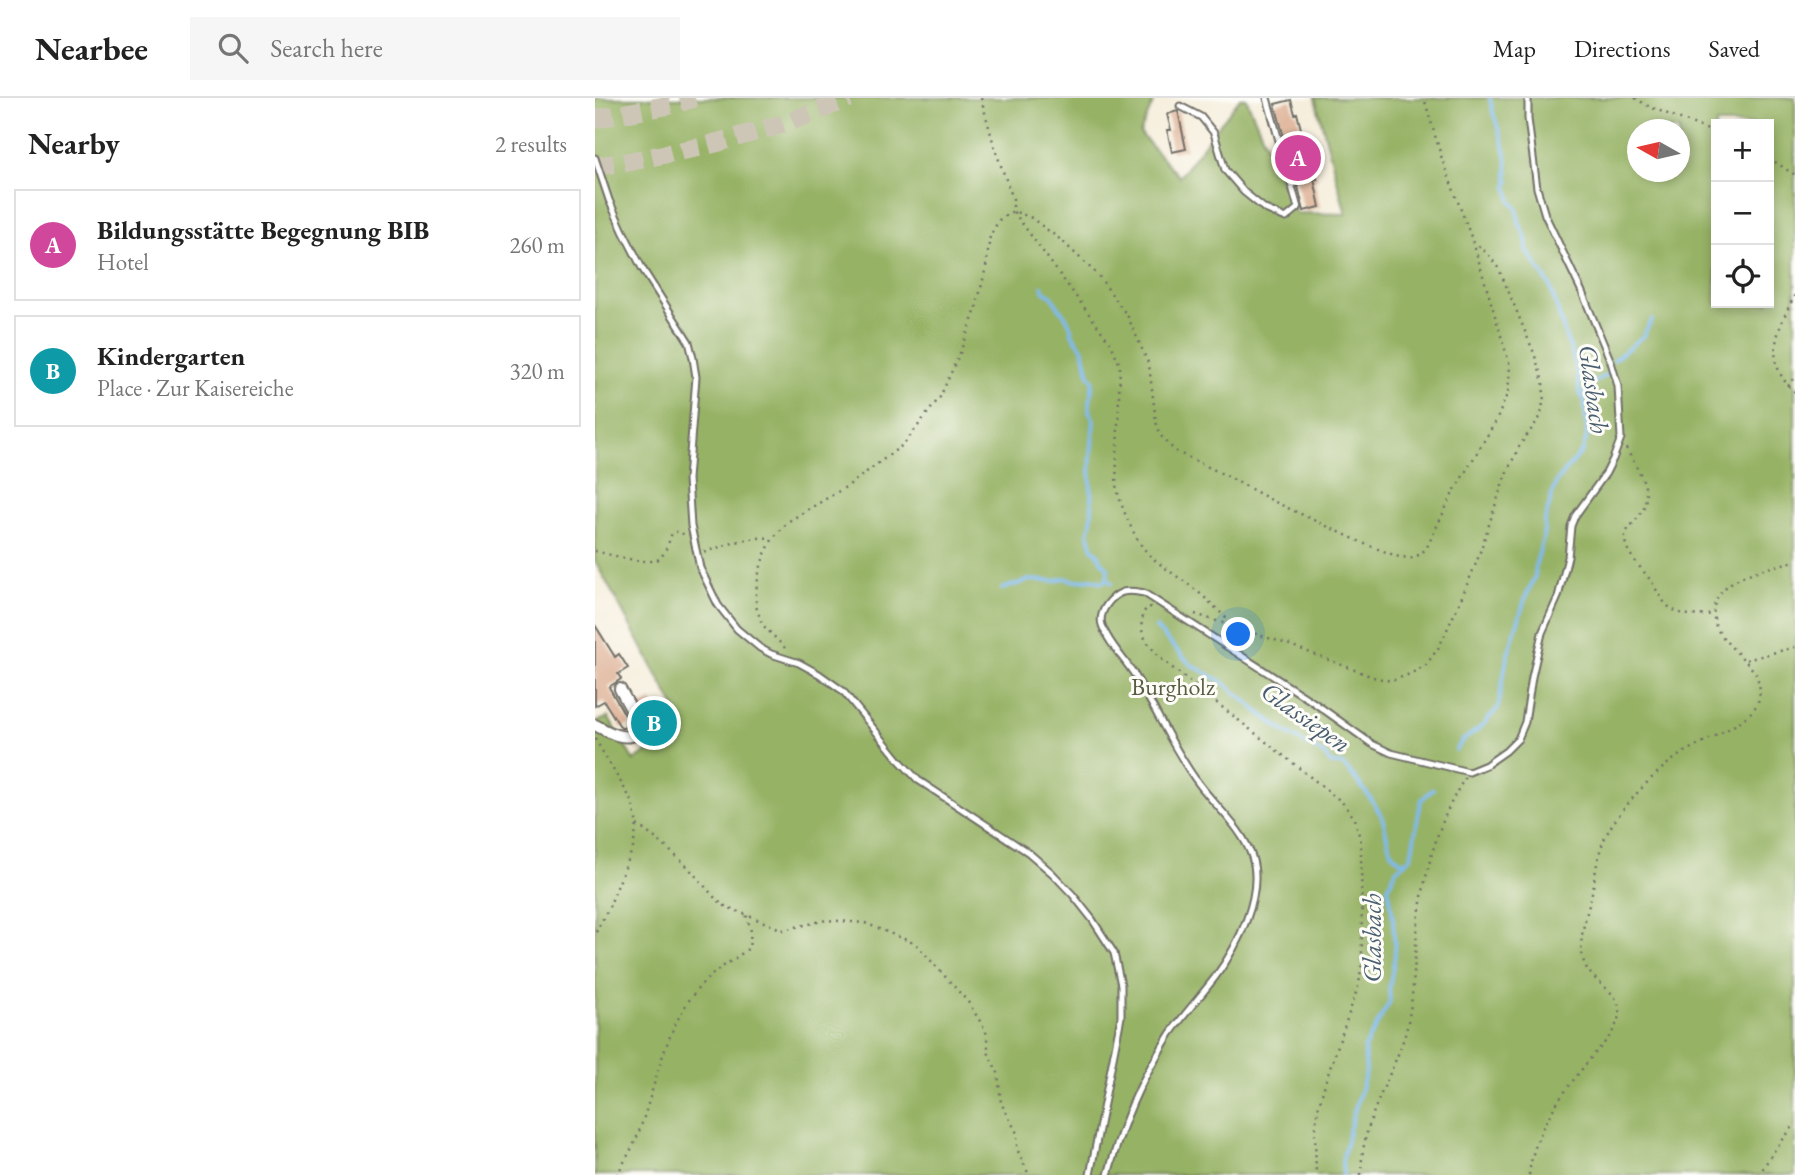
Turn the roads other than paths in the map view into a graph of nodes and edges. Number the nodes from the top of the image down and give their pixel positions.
1 (1267, 98) edge
2 (1528, 98) edge
3 (1180, 106) dead end
4 (595, 158) edge
5 (620, 689) dead end
6 (595, 724) edge
7 (1090, 1175) edge
8 (1108, 1175) edge

1 - 3 lane
2 - 8 lane
4 - 7 lane
5 - 6 street

